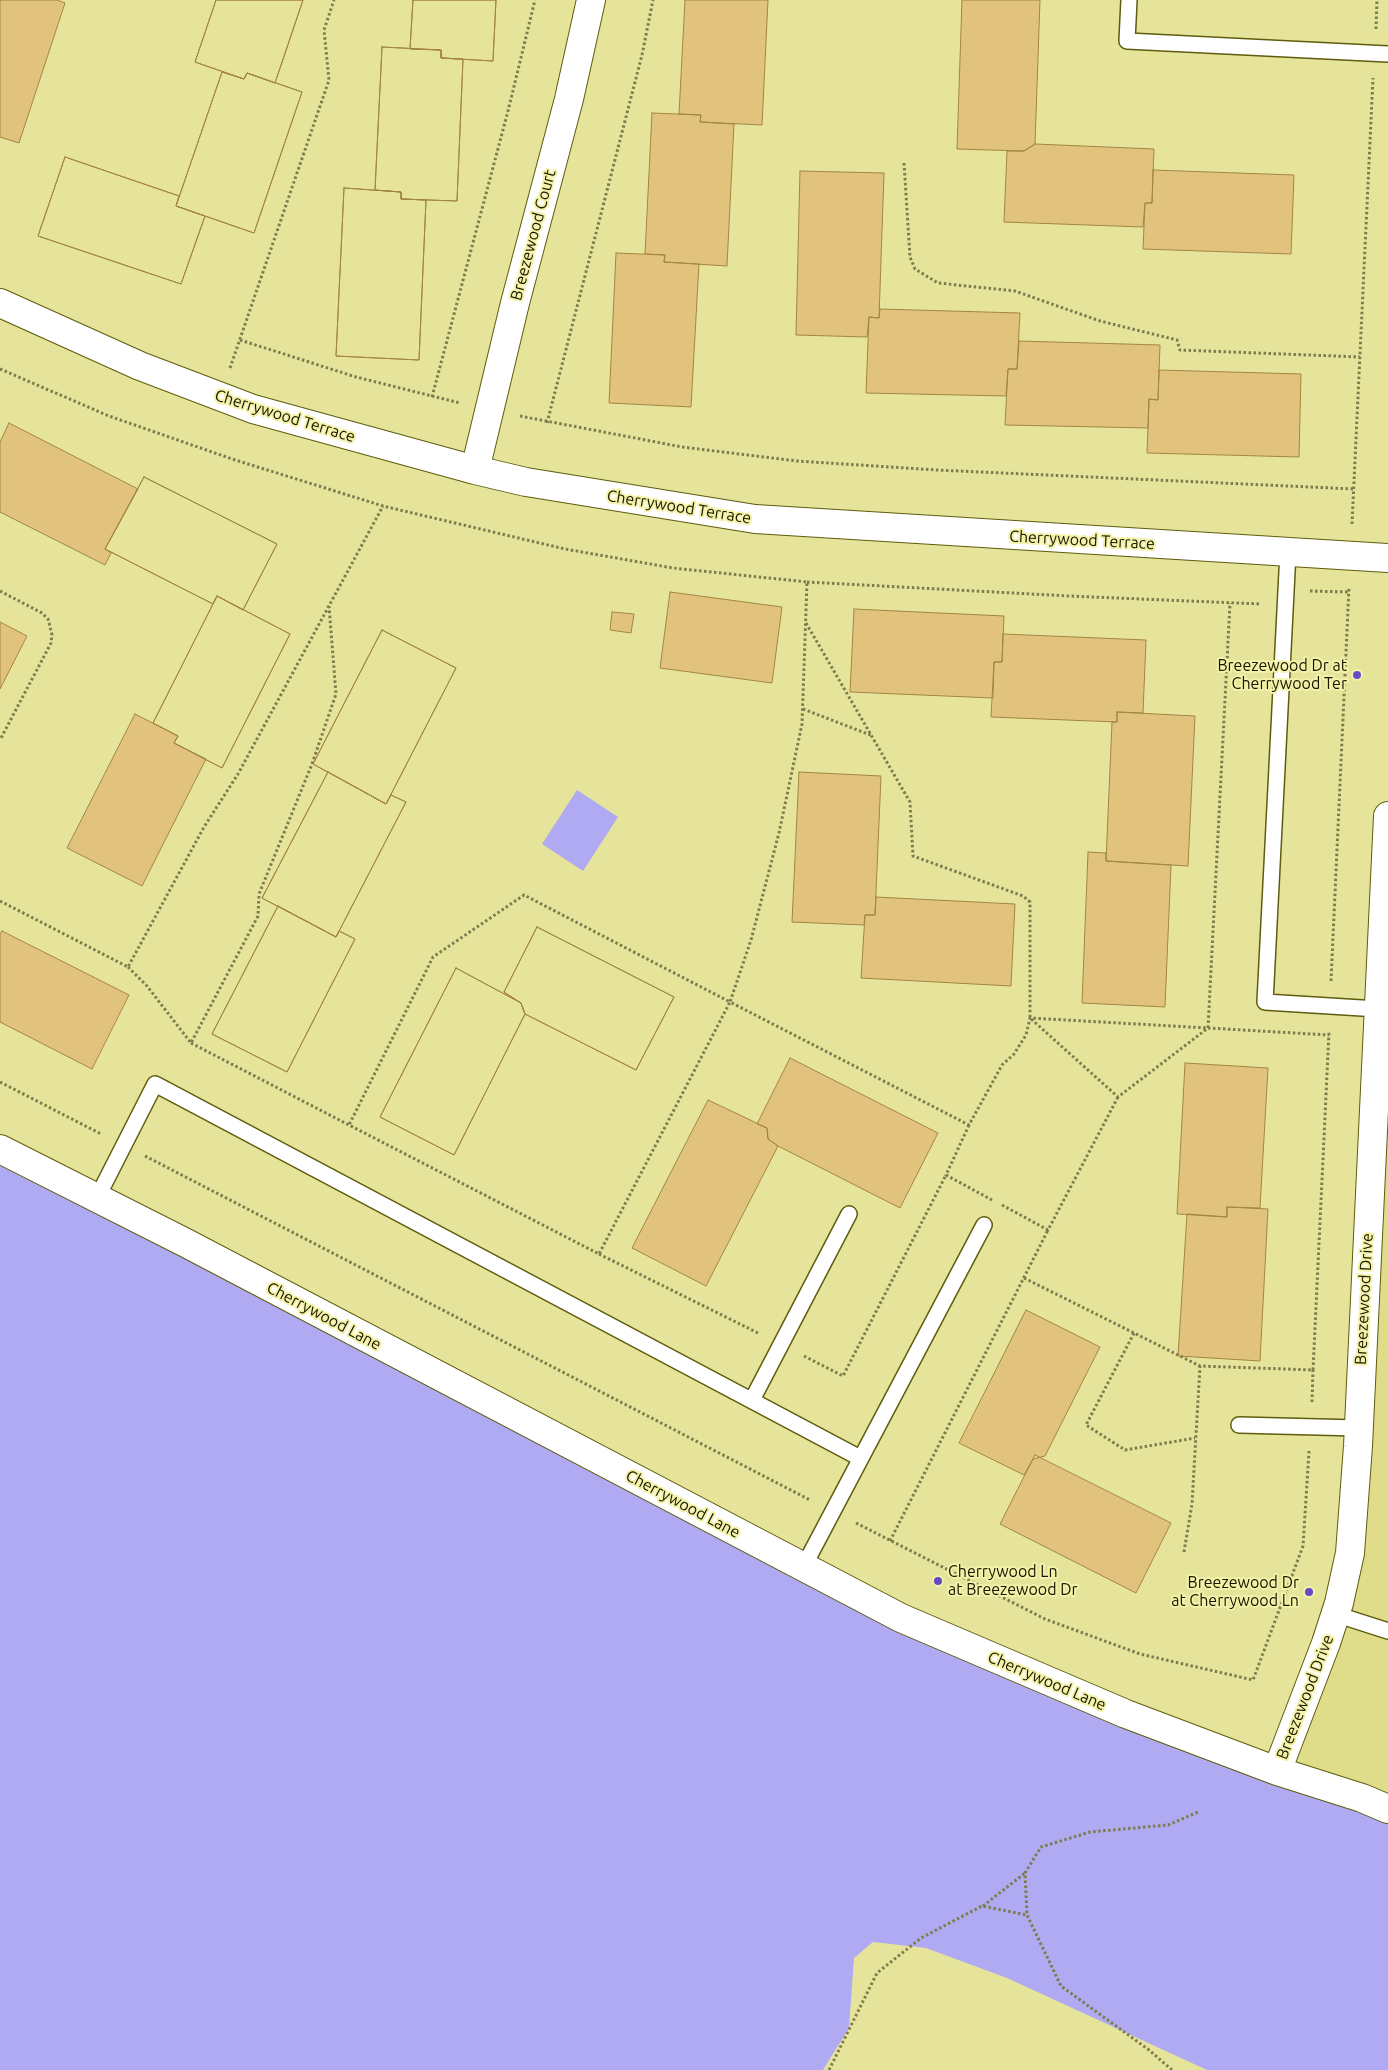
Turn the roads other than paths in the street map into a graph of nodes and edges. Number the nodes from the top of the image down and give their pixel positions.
1 (591, 0) edge
2 (1129, 0) edge
3 (1381, 53) edge
4 (0, 303) edge
5 (475, 470) junction
6 (1288, 552) junction
7 (1388, 558) edge
8 (1388, 816) edge
9 (1378, 1009) junction
10 (0, 1149) edge
11 (97, 1198) junction
12 (849, 1214) dead end
13 (984, 1225) dead end
14 (752, 1400) junction
15 (1239, 1425) dead end
16 (1358, 1428) junction
17 (860, 1458) junction
18 (804, 1566) junction
19 (1335, 1614) junction
20 (1388, 1631) edge
21 (1277, 1770) junction
22 (1388, 1809) edge

1 - 5 street, Breezewood Court
2 - 3 lane
4 - 5 street, Cherrywood Terrace
5 - 6 street, Cherrywood Terrace
6 - 7 street, Cherrywood Terrace
6 - 9 lane
8 - 9 street, Breezewood Drive
9 - 16 street, Breezewood Drive
10 - 11 street, Cherrywood Lane
11 - 14 lane
11 - 18 street, Cherrywood Lane
12 - 14 lane
13 - 17 lane
14 - 17 lane
15 - 16 lane
16 - 19 street, Breezewood Drive
17 - 18 lane
18 - 21 street, Cherrywood Lane
19 - 20 lane
19 - 21 street, Breezewood Drive
21 - 22 street, Cherrywood Lane

